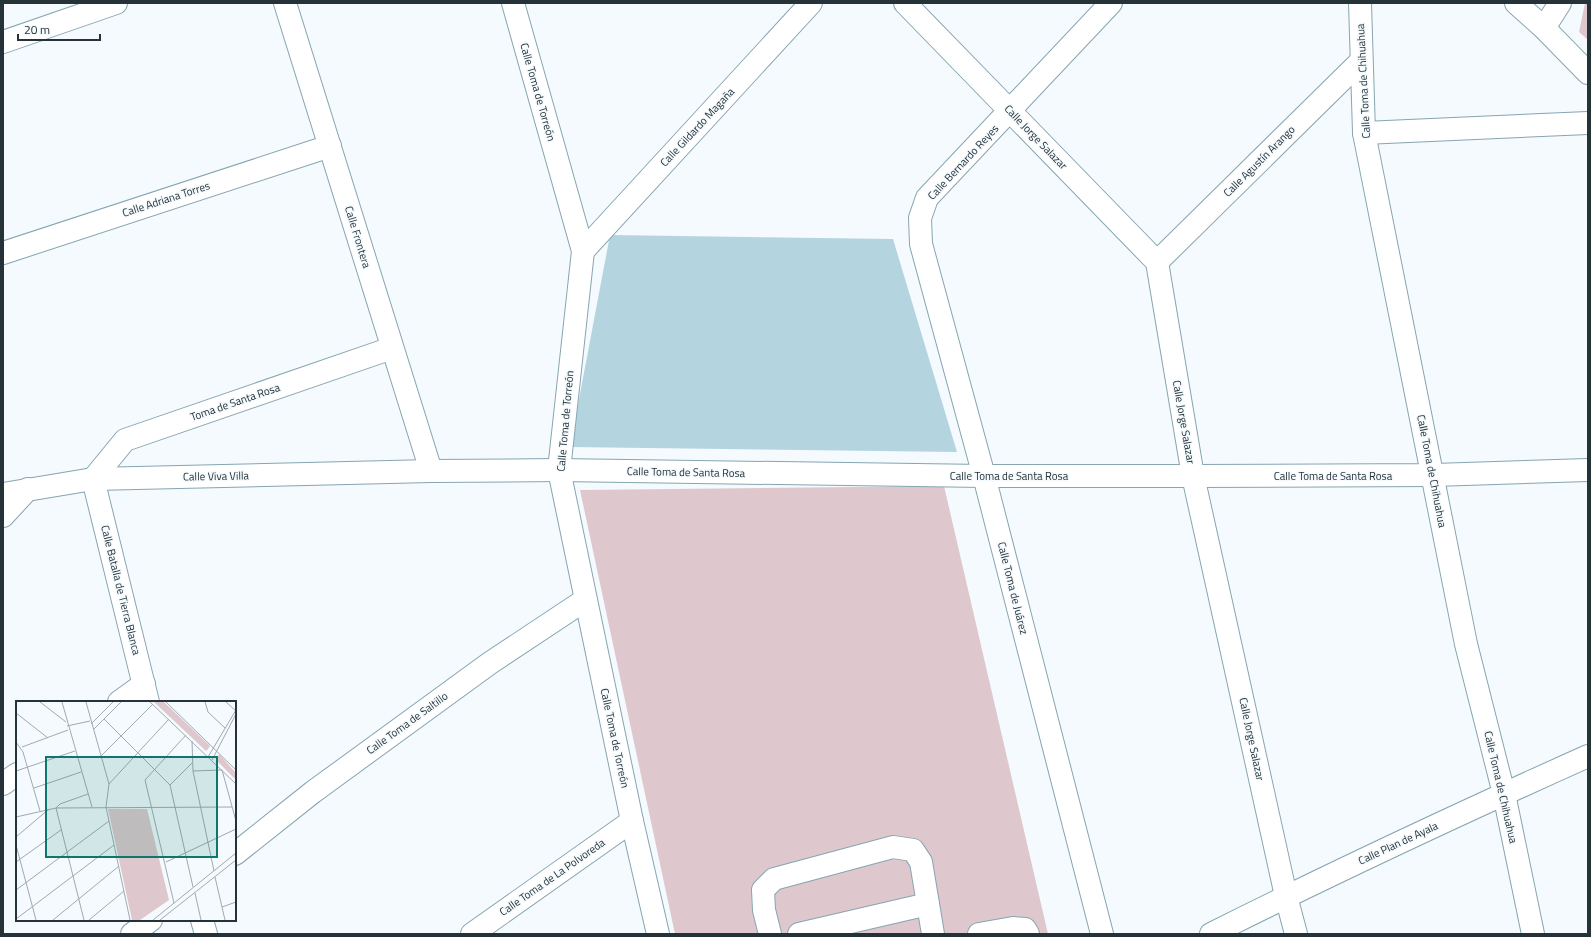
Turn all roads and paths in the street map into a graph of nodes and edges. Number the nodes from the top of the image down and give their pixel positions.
1 (116, 3) edge
2 (285, 3) edge
3 (513, 3) edge
4 (811, 3) edge
5 (905, 3) edge
6 (1111, 3) edge
7 (1360, 3) edge
8 (1516, 3) edge
9 (1560, 3) edge
10 (1544, 28) junction
11 (3, 42) edge
12 (1361, 60) junction
13 (1588, 73) edge
14 (1010, 110) junction
15 (1588, 123) edge
16 (1364, 133) junction
17 (330, 146) junction
18 (921, 244) joint
19 (582, 251) junction
20 (3, 253) edge
21 (1157, 262) junction
22 (392, 348) junction
23 (559, 470) junction
24 (1588, 470) edge
25 (431, 471) junction
26 (984, 476) junction
27 (1193, 476) junction
28 (1434, 476) junction
29 (93, 479) junction
30 (28, 489) junction
31 (3, 494) edge
32 (3, 516) edge
33 (586, 600) junction
34 (146, 693) edge
35 (122, 701) edge
36 (1588, 756) edge
37 (16, 775) edge
38 (3, 784) edge
39 (1504, 794) junction
40 (632, 821) junction
41 (236, 853) edge
42 (1286, 896) junction
43 (928, 904) junction
44 (150, 921) edge
45 (202, 921) edge
46 (132, 934) edge
47 (206, 934) edge
48 (472, 934) edge
49 (658, 934) edge
50 (770, 934) edge
51 (798, 934) edge
52 (933, 934) edge
53 (979, 934) edge
54 (1028, 934) edge
55 (1102, 934) edge
56 (1211, 934) edge
57 (1296, 934) edge
58 (1533, 934) edge

1 - 11 street
2 - 17 street, Calle Frontera
3 - 19 street, Calle Toma de Torreón
4 - 19 street, Calle Gildardo Magaña
5 - 14 street, Calle Jorge Salazar
6 - 14 street, Calle Bernardo Reyes
7 - 12 street, Calle Toma de Chihuahua
8 - 10 street
9 - 10 street
10 - 13 street
12 - 16 street, Calle Toma de Chihuahua
12 - 21 street, Calle Agustín Arango
14 - 18 street, Calle Bernardo Reyes
14 - 21 street, Calle Jorge Salazar
15 - 16 street
16 - 28 street, Calle Toma de Chihuahua
17 - 20 street, Calle Adriana Torres
17 - 22 street, Calle Frontera
18 - 26 street, Calle Toma de Juárez
19 - 23 street, Calle Toma de Torreón
21 - 27 street, Calle Jorge Salazar
22 - 25 street, Calle Frontera
22 - 29 street, Toma de Santa Rosa
23 - 25 street, Calle Toma de Santa Rosa
23 - 26 street, Calle Toma de Santa Rosa
23 - 33 street, Calle Toma de Torreón
24 - 28 street, Calle Toma de Santa Rosa
25 - 29 street, Calle Viva Villa
26 - 27 street, Calle Toma de Santa Rosa
26 - 55 street, Calle Toma de Juárez
27 - 28 street, Calle Toma de Santa Rosa
27 - 42 street, Calle Jorge Salazar
28 - 39 street, Calle Toma de Chihuahua
29 - 30 street, Calle Viva Villa
29 - 34 street, Calle Batalla de Tierra Blanca
30 - 31 street, Calle Viva Villa
30 - 32 street
33 - 40 street, Calle Toma de Torreón
33 - 41 street, Calle Toma de Saltillo
34 - 35 street
36 - 39 street, Calle Plan de Ayala
37 - 38 street
39 - 42 street, Calle Plan de Ayala
39 - 58 street, Calle Toma de Chihuahua
40 - 48 street, Calle Toma de La Polvoreda
40 - 49 street, Calle Toma de Torreón
42 - 56 street, Calle Plan de Ayala
42 - 57 street, Calle Jorge Salazar
43 - 50 street
43 - 51 street
43 - 52 street
44 - 46 street
45 - 47 street
53 - 54 street

